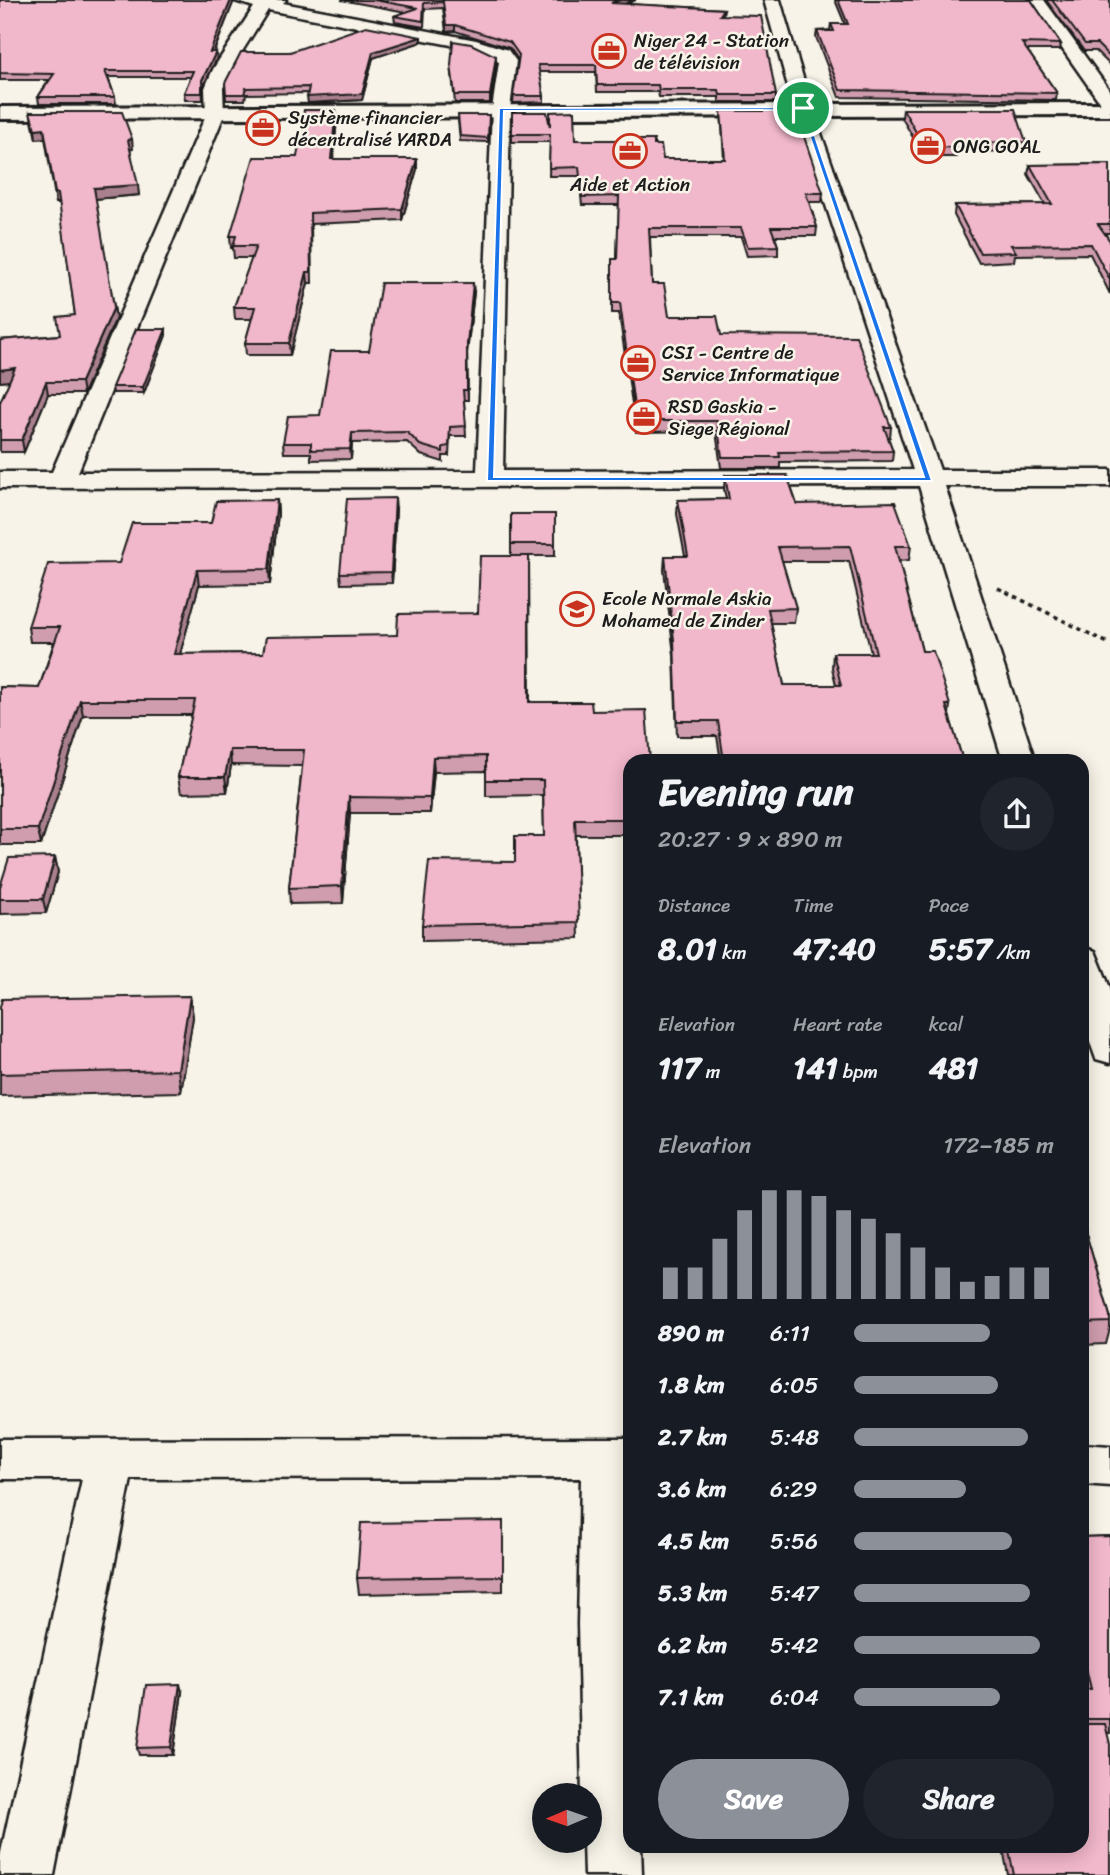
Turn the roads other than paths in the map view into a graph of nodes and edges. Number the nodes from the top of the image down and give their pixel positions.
1 (240, 0) edge
2 (772, 0) edge
3 (1036, 0) edge
4 (270, 2) edge
5 (1110, 106) edge
6 (803, 108) junction
7 (501, 109) junction
8 (0, 113) edge
9 (215, 114) junction
10 (1110, 478) edge
11 (62, 479) junction
12 (490, 479) junction
13 (929, 479) junction
14 (0, 480) edge
15 (1017, 754) edge
16 (1089, 982) edge
17 (1110, 1050) edge
18 (618, 1458) edge
19 (0, 1459) edge
20 (110, 1459) junction
21 (1089, 1464) edge
22 (1110, 1466) edge
23 (25, 1875) edge
24 (613, 1875) edge

1 - 4 street
2 - 6 street
3 - 5 street
4 - 7 street
4 - 9 street
5 - 6 street
6 - 7 street
6 - 13 street
7 - 9 street
7 - 12 street
8 - 9 street
9 - 11 street
10 - 13 street
11 - 12 street
11 - 14 street
12 - 13 street
13 - 15 street
16 - 17 street
18 - 20 street
18 - 24 street
19 - 20 street
20 - 23 street
21 - 22 street

